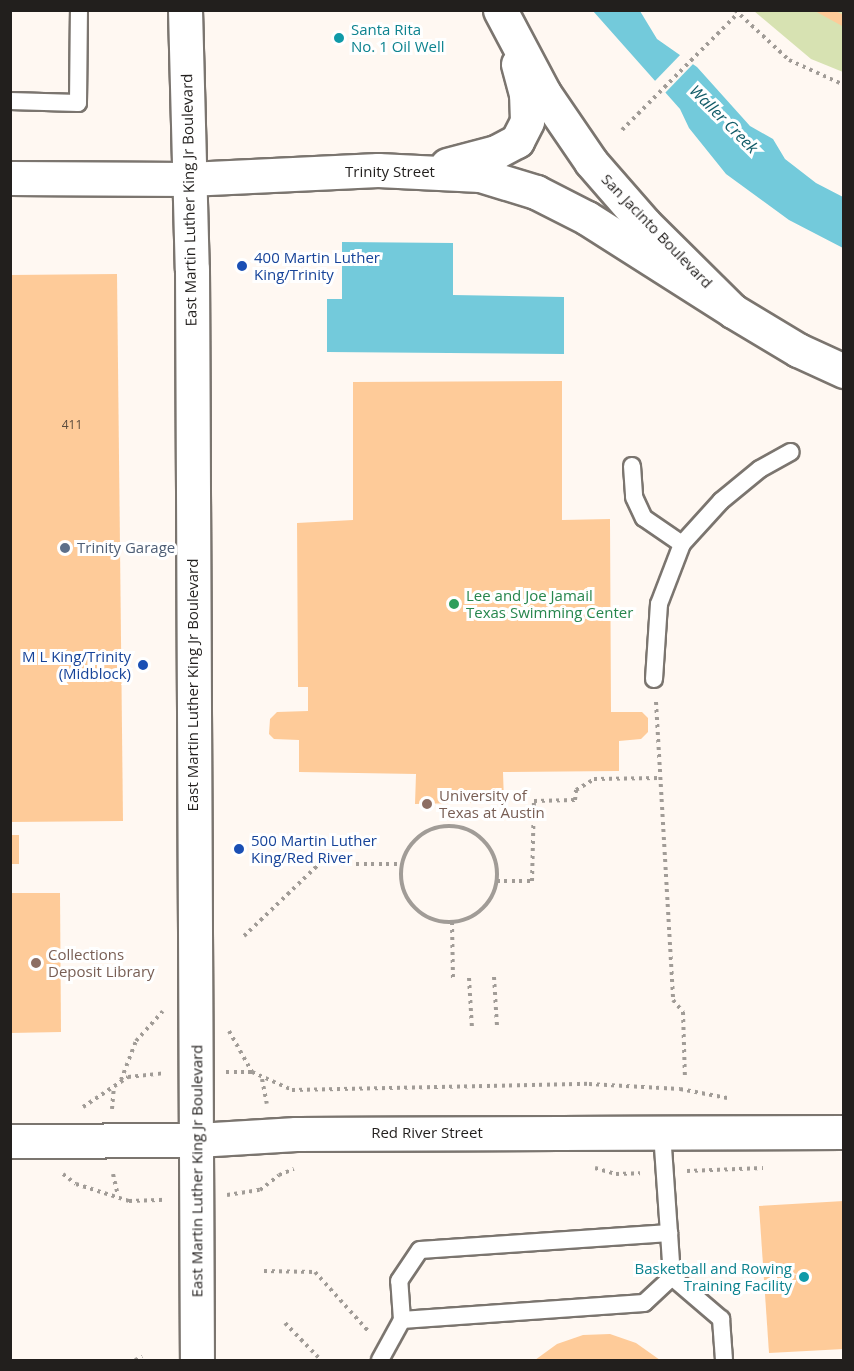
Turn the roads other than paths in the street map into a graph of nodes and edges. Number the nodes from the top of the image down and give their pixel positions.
1 (79, 10) edge
2 (186, 10) edge
3 (504, 18) edge
4 (10, 101) edge
5 (428, 170) junction
6 (10, 178) edge
7 (188, 179) junction
8 (733, 311) junction
9 (843, 371) edge
10 (791, 452) dead end
11 (632, 466) dead end
12 (682, 544) junction
13 (654, 679) road end
14 (843, 1132) edge
15 (662, 1133) junction
16 (197, 1140) junction
17 (10, 1142) edge
18 (669, 1233) junction
19 (672, 1277) junction
20 (402, 1320) junction
21 (383, 1355) edge
22 (197, 1360) edge
23 (724, 1360) edge

1 - 4 lane
2 - 7 street, East Martin Luther King Jr Boulevard
3 - 5 street
3 - 8 street, San Jacinto Boulevard
5 - 7 street, Trinity Street
5 - 8 street, Trinity Street
6 - 7 street, Trinity Street
7 - 16 street, East Martin Luther King Jr Boulevard
8 - 9 street, San Jacinto Boulevard
10 - 12 lane
11 - 12 lane
12 - 13 lane
14 - 15 street, Red River Street
15 - 16 street, Red River Street
15 - 18 lane
16 - 17 street, Red River Street
16 - 22 street, East Martin Luther King Jr Boulevard
18 - 19 lane
18 - 20 lane
19 - 20 lane
19 - 23 lane
20 - 21 lane

